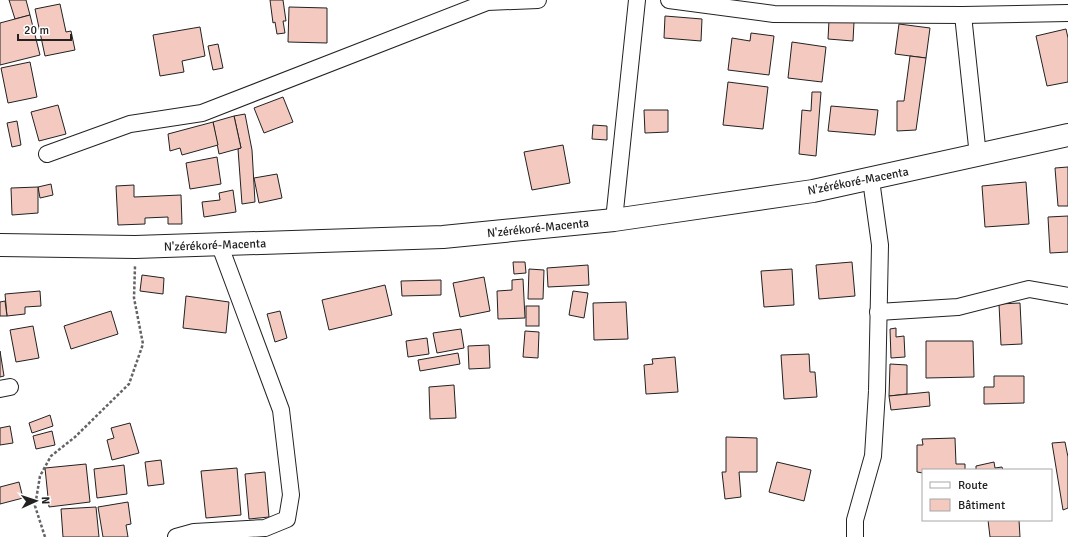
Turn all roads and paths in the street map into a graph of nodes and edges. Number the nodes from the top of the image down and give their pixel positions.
1 (538, 0) edge
2 (637, 0) edge
3 (669, 0) edge
4 (1048, 6) edge
5 (1068, 13) edge
6 (963, 15) junction
7 (1068, 134) edge
8 (47, 154) dead end
9 (978, 156) junction
10 (870, 180) junction
11 (614, 220) junction
12 (0, 246) edge
13 (220, 246) junction
14 (135, 247) junction
15 (1068, 296) edge
16 (878, 312) junction
17 (46, 537) edge
18 (176, 537) edge
19 (855, 537) edge

1 - 8 street
2 - 11 street
3 - 6 street
4 - 5 street
4 - 6 street
6 - 9 street
7 - 9 highway, N'zérékoré-Macenta
9 - 10 highway, N'zérékoré-Macenta
10 - 11 highway, N'zérékoré-Macenta
10 - 16 street
11 - 13 highway, N'zérékoré-Macenta
12 - 14 highway, N'zérékoré-Macenta
13 - 14 highway, N'zérékoré-Macenta
13 - 18 street
14 - 17 path
15 - 16 street
16 - 19 street

